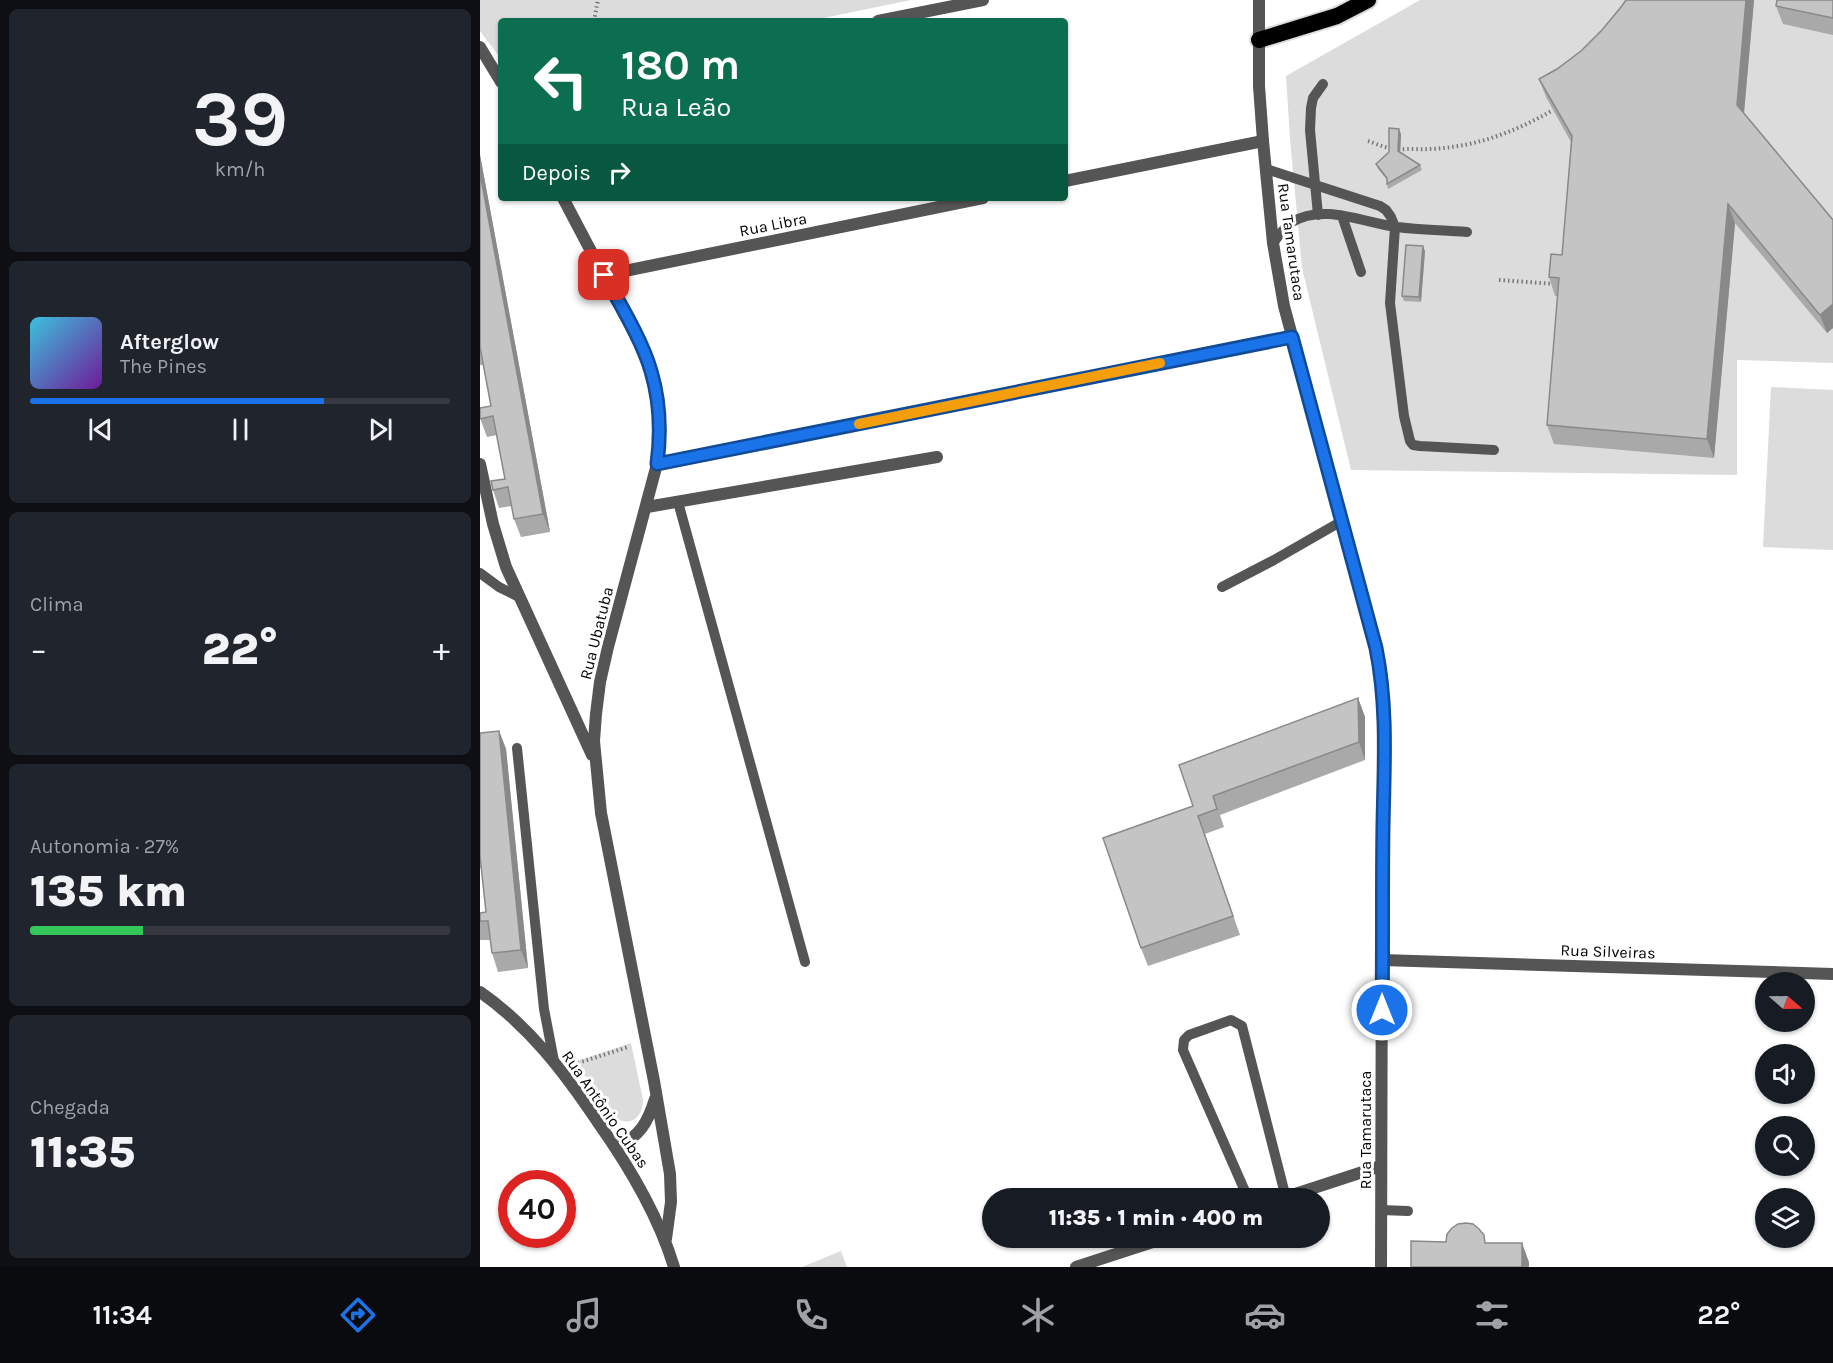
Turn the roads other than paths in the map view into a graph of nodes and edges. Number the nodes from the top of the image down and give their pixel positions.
1 (983, 0) edge
2 (1259, 0) edge
3 (1368, 0) edge
4 (893, 18) edge
5 (1259, 40) junction
6 (480, 47) edge
7 (498, 77) edge
8 (1323, 84) dead end
9 (1263, 141) junction
10 (1266, 169) junction
11 (1068, 180) edge
12 (1316, 185) junction
13 (566, 201) edge
14 (968, 201) edge
15 (1318, 214) junction
16 (1342, 216) junction
17 (1395, 227) junction
18 (1467, 232) dead end
19 (1273, 243) junction
20 (1361, 272) dead end
21 (604, 275) junction
22 (1292, 337) junction
23 (1494, 450) dead end
24 (937, 457) dead end
25 (480, 464) edge
26 (657, 464) junction
27 (678, 502) junction
28 (647, 507) junction
29 (1342, 521) junction
30 (480, 573) edge
31 (1222, 587) dead end
32 (519, 597) junction
33 (517, 748) dead end
34 (595, 762) junction
35 (1382, 960) junction
36 (805, 962) dead end
37 (1833, 974) edge
38 (480, 992) edge
39 (557, 1065) junction
40 (657, 1095) junction
41 (617, 1149) junction
42 (1381, 1166) junction
43 (1244, 1188) edge
44 (1282, 1188) edge
45 (1315, 1188) edge
46 (1381, 1210) junction
47 (1408, 1211) dead end
48 (666, 1239) junction
49 (1135, 1248) edge
50 (674, 1267) edge
51 (1076, 1267) edge
52 (1381, 1267) edge

1 - 4 street
2 - 5 street, Rua Tamarutaca
3 - 5 highway
5 - 9 street, Rua Tamarutaca
6 - 7 street
8 - 12 lane
9 - 10 street, Rua Tamarutaca
9 - 11 street
10 - 12 lane
10 - 19 street, Rua Tamarutaca
12 - 15 lane
12 - 17 lane
13 - 21 street, Rua Ubatuba
14 - 21 street, Rua Libra
15 - 16 lane
15 - 19 lane
16 - 17 lane
16 - 20 lane
17 - 18 lane
17 - 23 lane
19 - 22 street, Rua Tamarutaca
21 - 26 street, Rua Ubatuba
22 - 26 street
22 - 29 street, Rua Tamarutaca
24 - 27 street
25 - 32 street
26 - 28 street, Rua Ubatuba
27 - 28 street
27 - 36 lane
28 - 34 street, Rua Ubatuba
29 - 31 lane
29 - 35 street, Rua Tamarutaca
30 - 32 lane
32 - 34 street
33 - 39 lane
34 - 40 street, Rua Ubatuba
35 - 37 street, Rua Silveiras
35 - 42 street, Rua Tamarutaca
38 - 39 street, Rua Antônio Cubas
39 - 41 street, Rua Antônio Cubas
40 - 41 street
40 - 48 street, Rua Ubatuba
41 - 48 street, Rua Antônio Cubas
42 - 45 street
42 - 46 street, Rua Tamarutaca
43 - 44 lane
46 - 47 lane
46 - 52 street, Rua Tamarutaca
48 - 50 street, Rua Antônio Cubas
49 - 51 street

